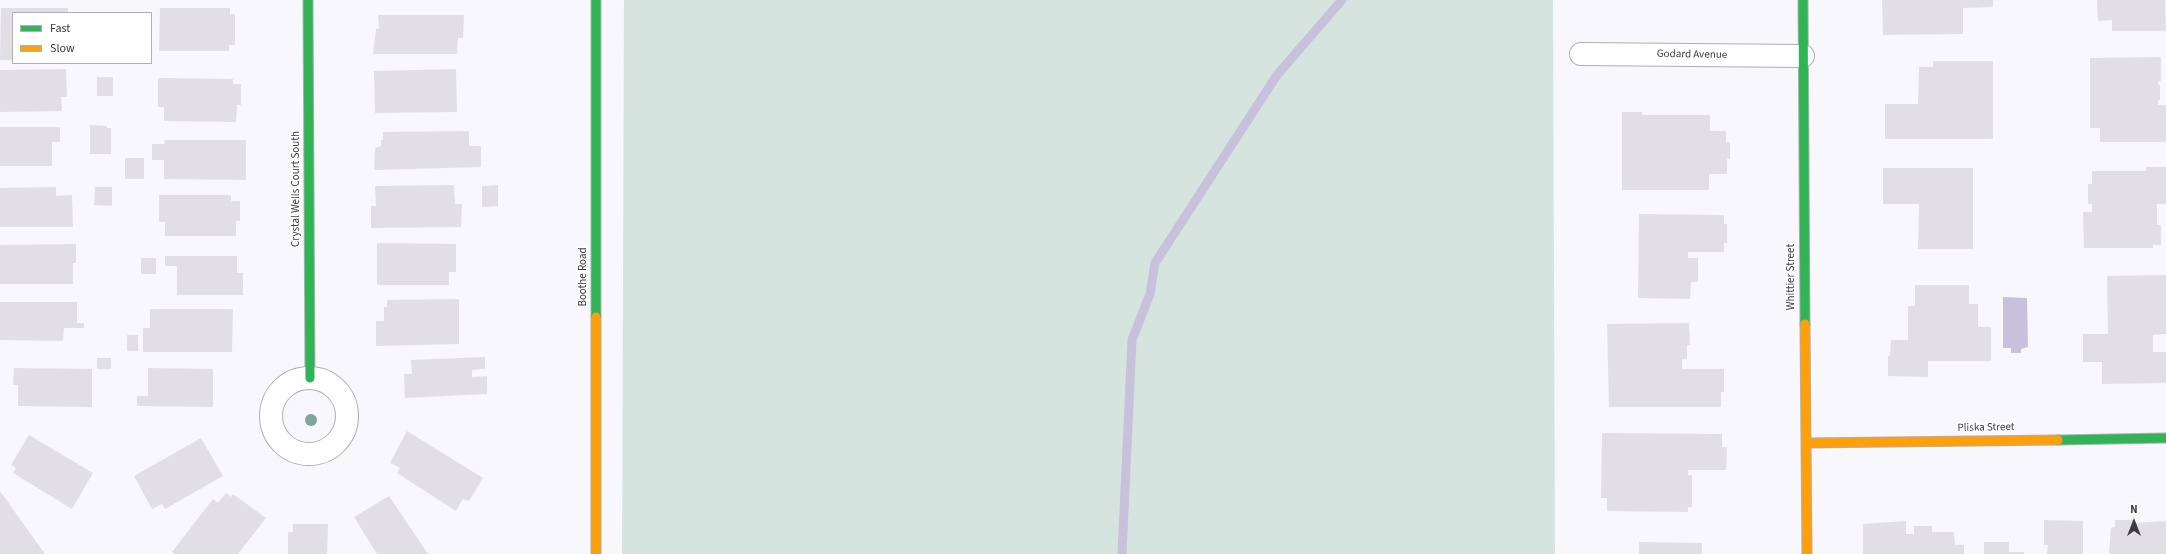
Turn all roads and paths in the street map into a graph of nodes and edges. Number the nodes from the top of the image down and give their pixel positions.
1 (308, 0) edge
2 (596, 0) edge
3 (1803, 0) edge
4 (1581, 54) dead end
5 (1803, 56) junction
6 (310, 378) dead end
7 (2166, 438) edge
8 (1806, 443) junction
9 (596, 554) edge
10 (1807, 554) edge

1 - 6 street, Crystal Wells Court South
2 - 9 street, Boothe Road
3 - 5 street, Whittier Street
4 - 5 street, Godard Avenue
5 - 8 street, Whittier Street
7 - 8 street, Pliska Street
8 - 10 street, Whittier Street

